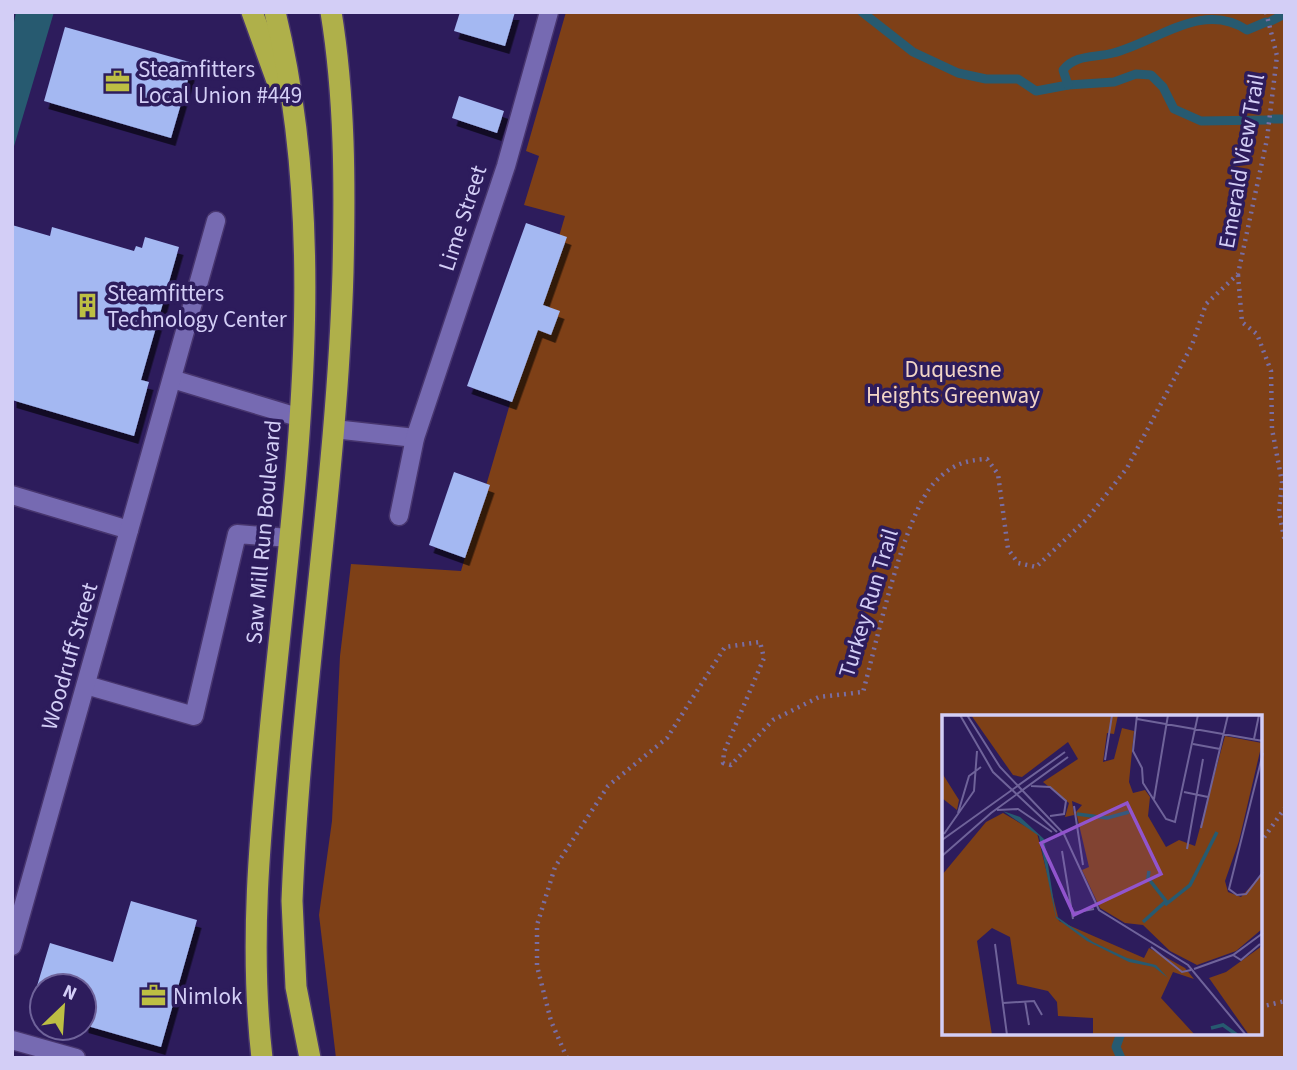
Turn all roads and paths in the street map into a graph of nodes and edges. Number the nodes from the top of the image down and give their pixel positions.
1 (252, 12) edge
2 (275, 12) edge
3 (331, 12) edge
4 (550, 12) edge
5 (1266, 12) edge
6 (299, 149) junction
7 (216, 222) dead end
8 (1238, 274) junction
9 (1192, 345) joint
10 (172, 379) junction
11 (301, 418) junction
12 (334, 429) junction
13 (415, 438) junction
14 (12, 495) edge
15 (399, 516) dead end
16 (130, 530) junction
17 (289, 538) junction
18 (1285, 542) edge
19 (86, 685) junction
20 (1285, 808) edge
21 (1262, 841) edge
22 (12, 946) edge
23 (1285, 1001) edge
24 (1262, 1007) edge
25 (12, 1040) edge
26 (76, 1058) edge
27 (262, 1058) edge
28 (310, 1058) edge
29 (567, 1058) edge

1 - 6 highway
2 - 6 highway, Saw Mill Run Boulevard
3 - 12 highway
4 - 13 street, Lime Street
5 - 8 path, Emerald View Trail
6 - 11 highway, Saw Mill Run Boulevard
7 - 10 street, Woodruff Street
8 - 9 path, Emerald View Trail
8 - 18 path, Emerald View Trail
9 - 29 path, Turkey Run Trail
10 - 11 street
10 - 16 street, Woodruff Street
11 - 17 highway, Saw Mill Run Boulevard
12 - 13 street
12 - 28 highway
13 - 15 street, Lime Street
14 - 16 street
16 - 19 street, Woodruff Street
17 - 19 street
17 - 27 highway, Saw Mill Run Boulevard
19 - 22 street, Woodruff Street
20 - 21 path
23 - 24 path
25 - 26 street

